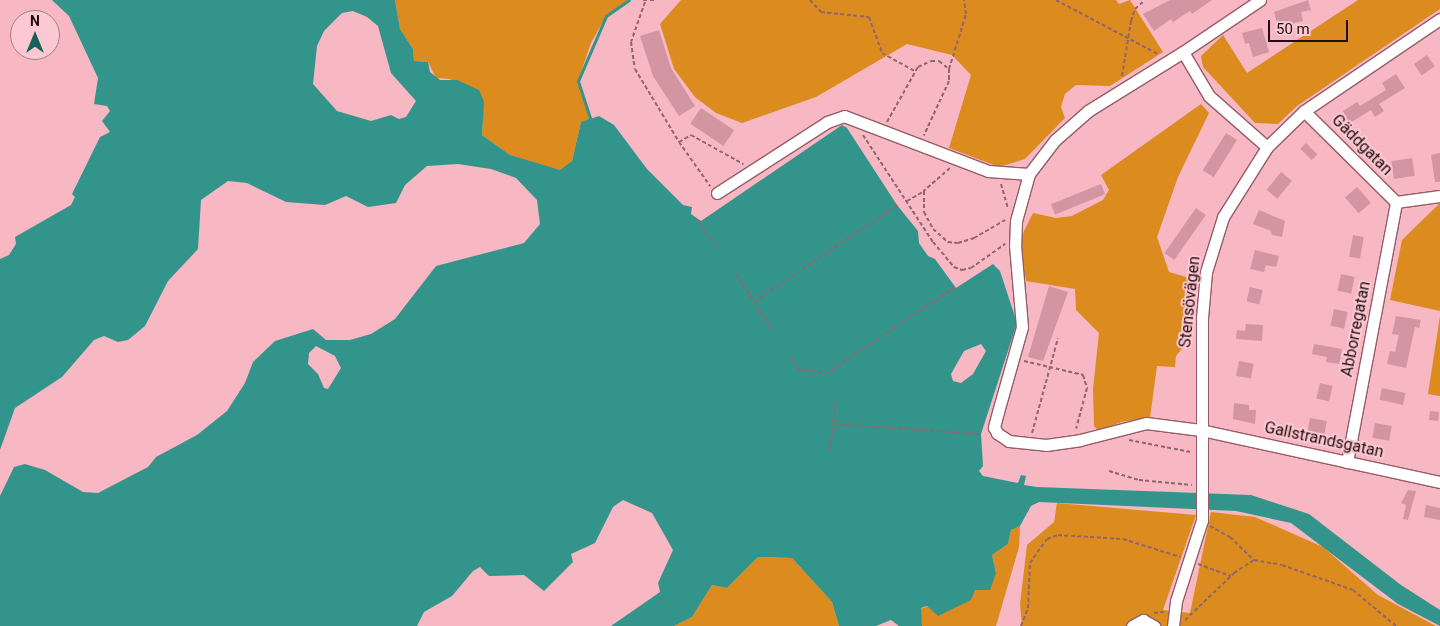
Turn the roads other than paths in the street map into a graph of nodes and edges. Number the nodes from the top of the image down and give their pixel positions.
1 (1260, 0) edge
2 (1440, 19) edge
3 (1183, 52) junction
4 (1304, 111) junction
5 (1267, 147) junction
6 (1029, 174) junction
7 (717, 193) road end
8 (1440, 196) edge
9 (1396, 202) junction
10 (1201, 430) junction
11 (1347, 462) junction
12 (1440, 482) edge
13 (1147, 620) edge
14 (1132, 626) edge
15 (1173, 626) edge

1 - 3 street
2 - 4 street, Stensövägen
3 - 5 street
3 - 6 street
4 - 5 street, Stensövägen
4 - 9 street, Gäddgatan
5 - 10 street, Stensövägen
6 - 7 street
6 - 10 street, Gallstrandsgatan
8 - 9 street
9 - 11 street, Abborregatan
10 - 11 street, Gallstrandsgatan
10 - 15 street, Stensövägen
11 - 12 street, Gallstrandsgatan
13 - 14 street

